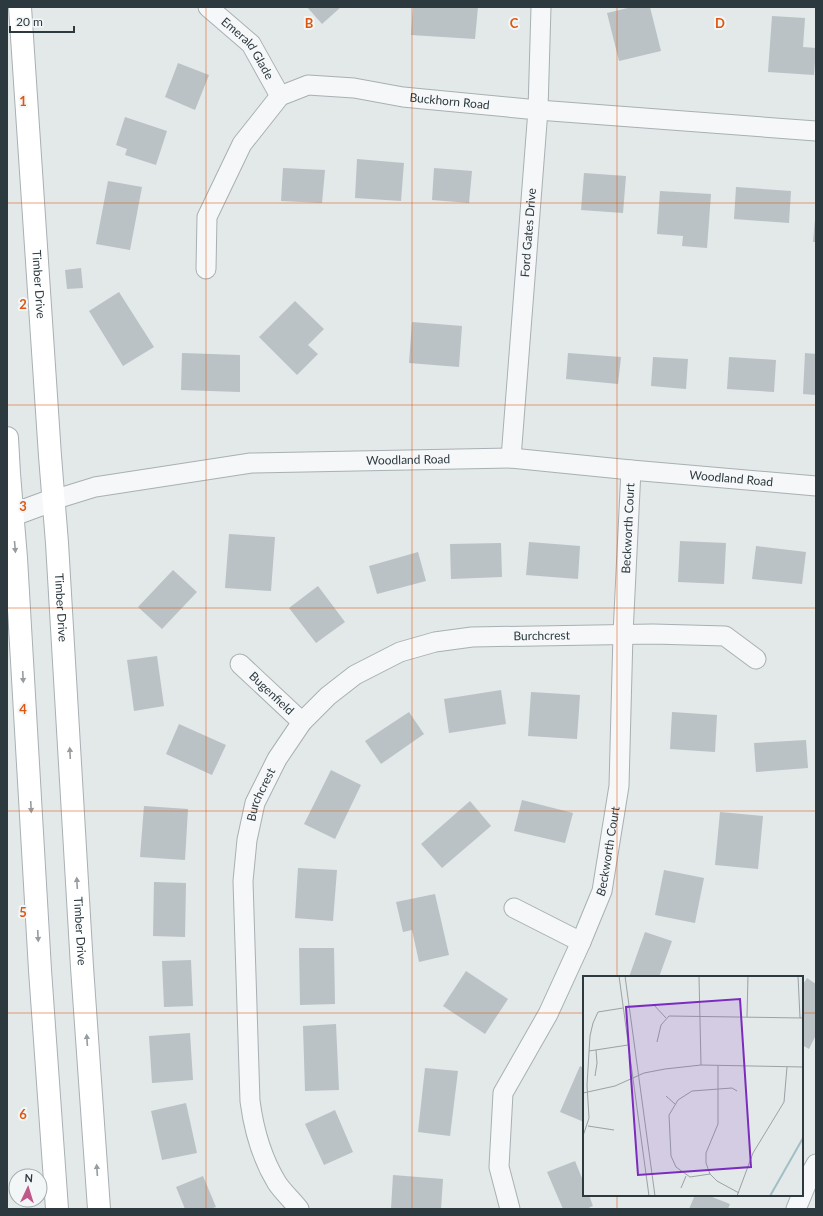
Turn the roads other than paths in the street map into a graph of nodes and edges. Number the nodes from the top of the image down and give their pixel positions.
1 (20, 7) edge
2 (208, 7) edge
3 (541, 7) edge
4 (280, 96) junction
5 (538, 110) junction
6 (816, 131) edge
7 (206, 269) dead end
8 (7, 438) edge
9 (511, 458) junction
10 (631, 470) junction
11 (816, 486) edge
12 (53, 500) junction
13 (9, 516) edge
14 (623, 634) junction
15 (756, 659) dead end
16 (240, 664) dead end
17 (302, 722) junction
18 (514, 908) dead end
19 (581, 942) junction
20 (816, 1164) edge
21 (803, 1192) edge
22 (801, 1196) edge
23 (57, 1209) edge
24 (99, 1209) edge
25 (299, 1209) edge
26 (510, 1209) edge
27 (796, 1209) edge

1 - 12 main road, Timber Drive
2 - 4 street, Emerald Glade
3 - 5 street, Ford Gates Drive
4 - 5 street, Buckhorn Road
4 - 7 street
5 - 6 street, Buckhorn Road
5 - 9 street, Ford Gates Drive
8 - 13 main road
9 - 10 street, Woodland Road
9 - 12 street, Woodland Road
10 - 11 street, Woodland Road
10 - 14 street, Beckworth Court
12 - 13 street, Woodland Road
24 -> 12 main road, Timber Drive
13 -> 23 main road
14 - 15 street, Burchcrest
14 - 17 street, Burchcrest
14 - 19 street, Beckworth Court
16 - 17 street, Bugenfield
17 - 25 street, Burchcrest
18 - 19 street
19 - 26 street, Beckworth Court
20 - 21 street
22 - 27 street

